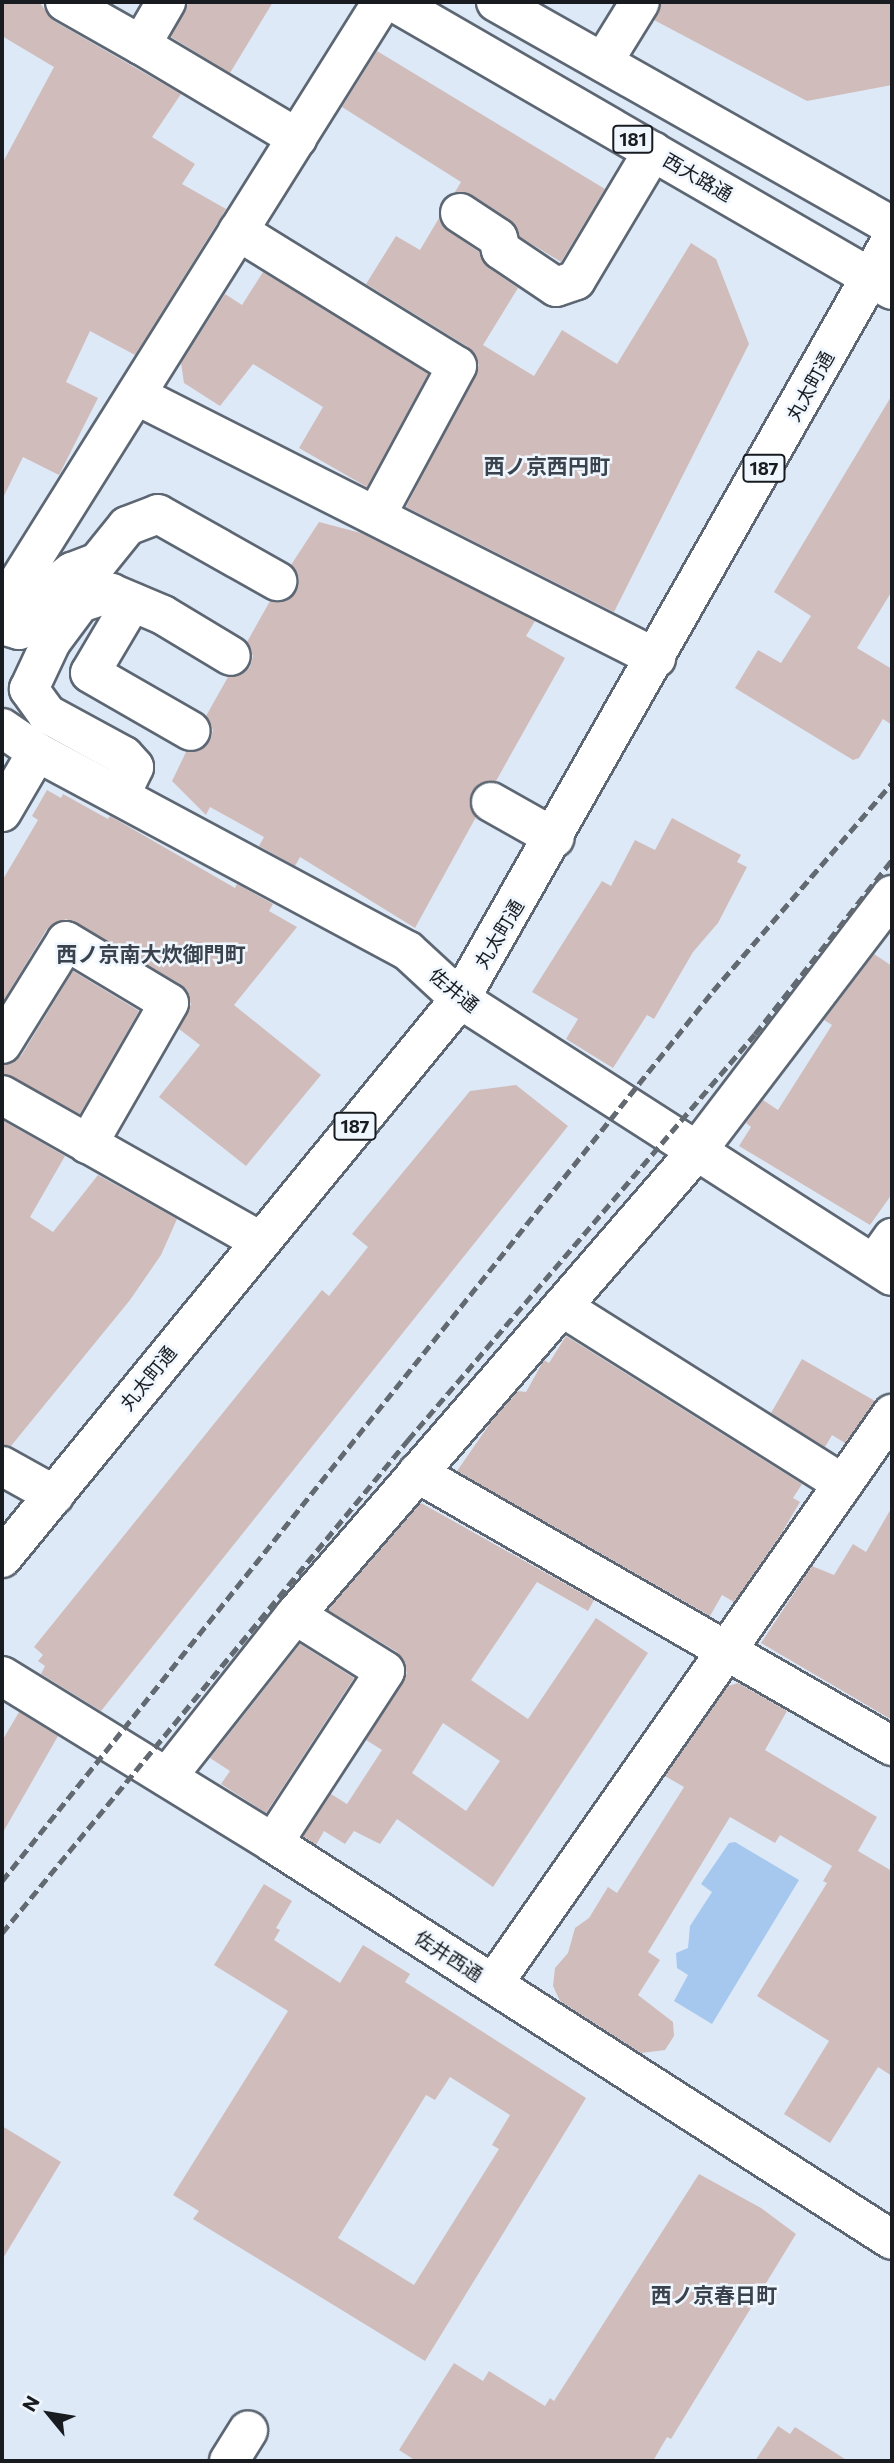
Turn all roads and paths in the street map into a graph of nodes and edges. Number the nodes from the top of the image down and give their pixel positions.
1 (65, 2) edge
2 (166, 2) edge
3 (382, 2) edge
4 (394, 2) edge
5 (496, 2) edge
6 (640, 2) edge
7 (141, 45) junction
8 (603, 62) junction
9 (297, 138) junction
10 (653, 151) junction
11 (460, 213) dead end
12 (892, 226) edge
13 (238, 231) junction
14 (892, 239) edge
15 (881, 283) edge
16 (136, 395) junction
17 (376, 516) junction
18 (277, 581) dead end
19 (114, 586) junction
20 (2, 608) edge
21 (2, 625) edge
22 (231, 656) dead end
23 (656, 658) junction
24 (2, 728) edge
25 (191, 731) dead end
26 (37, 752) junction
27 (120, 796) junction
28 (491, 803) dead end
29 (2, 812) edge
30 (555, 838) junction
31 (892, 895) edge
32 (881, 931) edge
33 (460, 999) junction
34 (2, 1045) edge
35 (2, 1095) edge
36 (88, 1144) junction
37 (696, 1153) junction
38 (260, 1241) junction
39 (886, 1259) edge
40 (562, 1307) junction
41 (892, 1414) edge
42 (2, 1466) edge
43 (417, 1473) junction
44 (843, 1485) junction
45 (54, 1495) junction
46 (2, 1558) edge
47 (295, 1615) junction
48 (726, 1652) junction
49 (2, 1676) edge
50 (892, 1746) edge
51 (167, 1777) junction
52 (273, 1843) junction
53 (493, 1984) junction
54 (892, 2240) edge

1 - 7 street
2 - 7 street
3 - 9 street
4 - 10 street, 西大路通 / 181
5 - 8 street
6 - 8 street
7 - 9 street
8 - 12 street
9 - 13 street
10 - 11 street
10 - 15 street, 西大路通 / 181
13 - 16 street
13 - 17 street
14 - 15 street, 丸太町通 / 187
15 - 23 street, 丸太町通 / 187
16 - 17 street
16 - 20 street
17 - 23 street
18 - 19 street
19 - 21 street
19 - 22 street
19 - 25 street
19 - 27 street
23 - 30 street, 丸太町通 / 187
24 - 26 street, 佐井通
26 - 27 street, 佐井通
26 - 29 street
27 - 33 street, 佐井通
28 - 30 street
30 - 33 street, 丸太町通 / 187
31 - 32 street
32 - 37 street
33 - 37 street, 佐井通
33 - 38 street, 丸太町通 / 187
34 - 36 street
35 - 36 street
36 - 38 street
37 - 39 street, 佐井通
37 - 40 street
38 - 45 street, 丸太町通 / 187
40 - 43 street
40 - 44 street
41 - 44 street
42 - 45 street
43 - 47 street
43 - 48 street
44 - 48 street
45 - 46 street, 丸太町通 / 187
47 - 51 street
47 - 52 street
48 - 50 street
48 - 53 street
49 - 51 street, 佐井西通
51 - 52 street, 佐井西通
52 - 53 street, 佐井西通
53 - 54 street, 佐井西通

